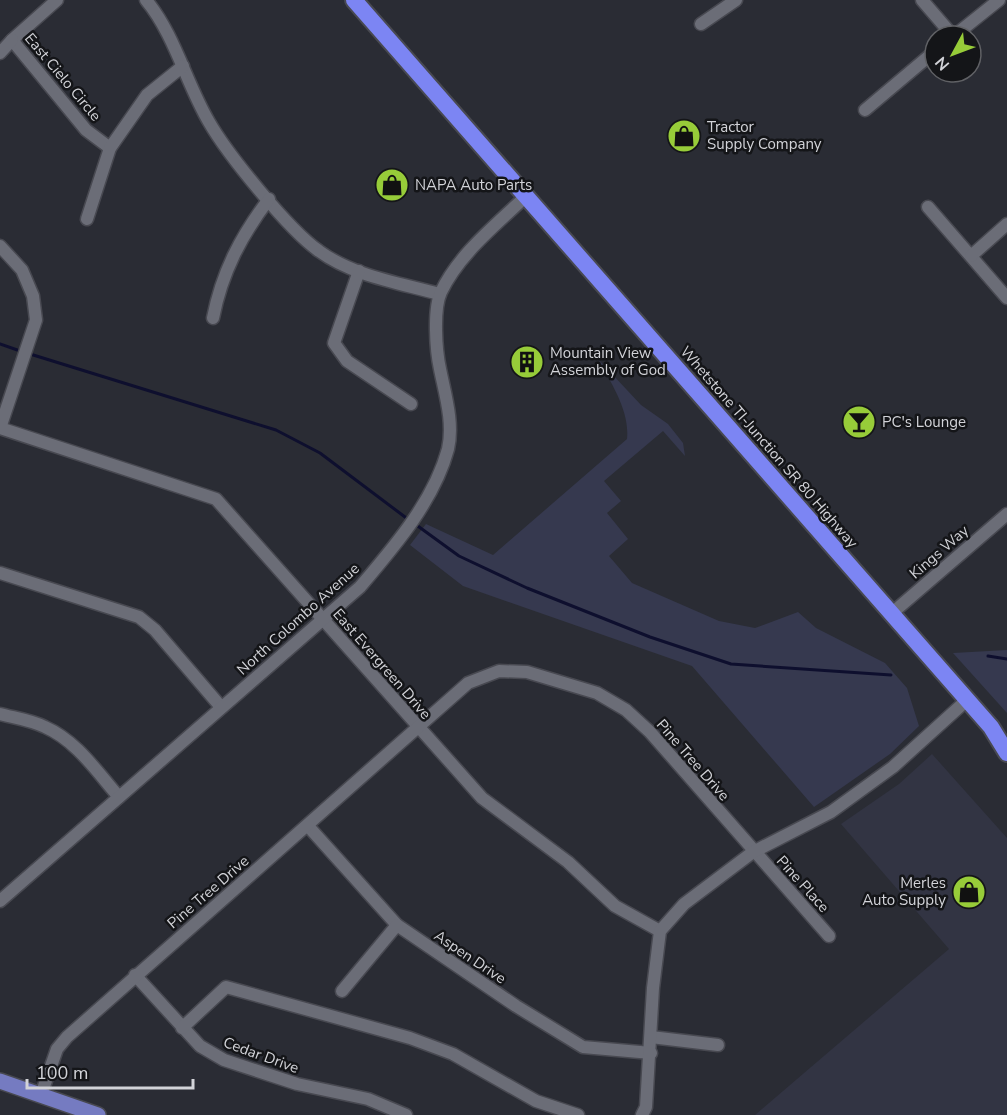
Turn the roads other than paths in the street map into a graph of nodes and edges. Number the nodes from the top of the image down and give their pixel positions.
1 (57, 0) edge
2 (146, 0) edge
3 (354, 0) edge
4 (736, 0) edge
5 (922, 0) edge
6 (999, 0) edge
7 (701, 24) dead end
8 (943, 24) edge
9 (968, 24) edge
10 (12, 40) junction
11 (0, 53) edge
12 (923, 61) edge
13 (183, 66) junction
14 (865, 110) dead end
15 (110, 148) junction
16 (525, 197) junction
17 (269, 199) junction
18 (928, 207) dead end
19 (87, 219) dead end
20 (1007, 224) edge
21 (0, 246) edge
22 (971, 256) junction
23 (359, 272) junction
24 (439, 294) junction
25 (1007, 298) edge
26 (213, 318) dead end
27 (411, 404) dead end
28 (0, 428) edge
29 (1007, 514) edge
30 (0, 573) edge
31 (891, 614) junction
32 (323, 619) junction
33 (967, 700) junction
34 (221, 707) junction
35 (0, 714) edge
36 (418, 727) junction
37 (991, 728) junction
38 (1007, 741) edge
39 (1007, 753) edge
40 (119, 797) junction
41 (308, 826) junction
42 (753, 852) junction
43 (0, 901) edge
44 (397, 925) junction
45 (660, 932) junction
46 (829, 936) dead end
47 (135, 975) junction
48 (342, 991) dead end
49 (182, 1028) junction
50 (651, 1036) junction
51 (718, 1045) dead end
52 (651, 1053) junction
53 (0, 1081) edge
54 (41, 1095) junction
55 (98, 1115) edge
56 (406, 1115) edge
57 (578, 1115) edge
58 (642, 1115) edge

1 - 10 street, East Cielo Circle
2 - 13 street
3 - 16 highway, Whetstone TI-Junction SR 80 Highway
4 - 7 street
5 - 8 street
6 - 9 street
10 - 11 street
10 - 15 street, East Cielo Circle
12 - 14 street
13 - 15 street
13 - 17 street
15 - 19 street
16 - 24 street
16 - 31 highway, Whetstone TI-Junction SR 80 Highway
17 - 23 street
17 - 26 street
18 - 22 street
20 - 22 street
21 - 28 street
22 - 25 street
23 - 24 street
23 - 27 street
24 - 32 street, North Colombo Avenue
28 - 32 street, East Evergreen Drive
29 - 31 street, Kings Way
30 - 34 street
31 - 33 highway, Whetstone TI-Junction SR 80 Highway
32 - 34 street, North Colombo Avenue
32 - 36 street, East Evergreen Drive
33 - 37 highway, Whetstone TI-Junction SR 80 Highway
33 - 42 street
34 - 40 street, North Colombo Avenue
35 - 40 street
36 - 41 street, Pine Tree Drive
36 - 42 street, Pine Tree Drive
36 - 45 street, East Evergreen Drive
37 - 38 highway, Whetstone TI-Junction SR 80 Highway
37 - 39 highway, Whetstone TI-Junction SR 80 Highway
40 - 43 street, North Colombo Avenue
41 - 44 street, Aspen Drive
41 - 47 street, Pine Tree Drive
42 - 45 street
42 - 46 street, Pine Place
44 - 48 street
44 - 52 street, Aspen Drive
45 - 50 street
47 - 49 street, Cedar Drive
47 - 54 street, Pine Tree Drive
49 - 56 street, Cedar Drive
49 - 57 street
50 - 51 street
50 - 52 street
52 - 58 street
53 - 54 main road
54 - 55 main road

